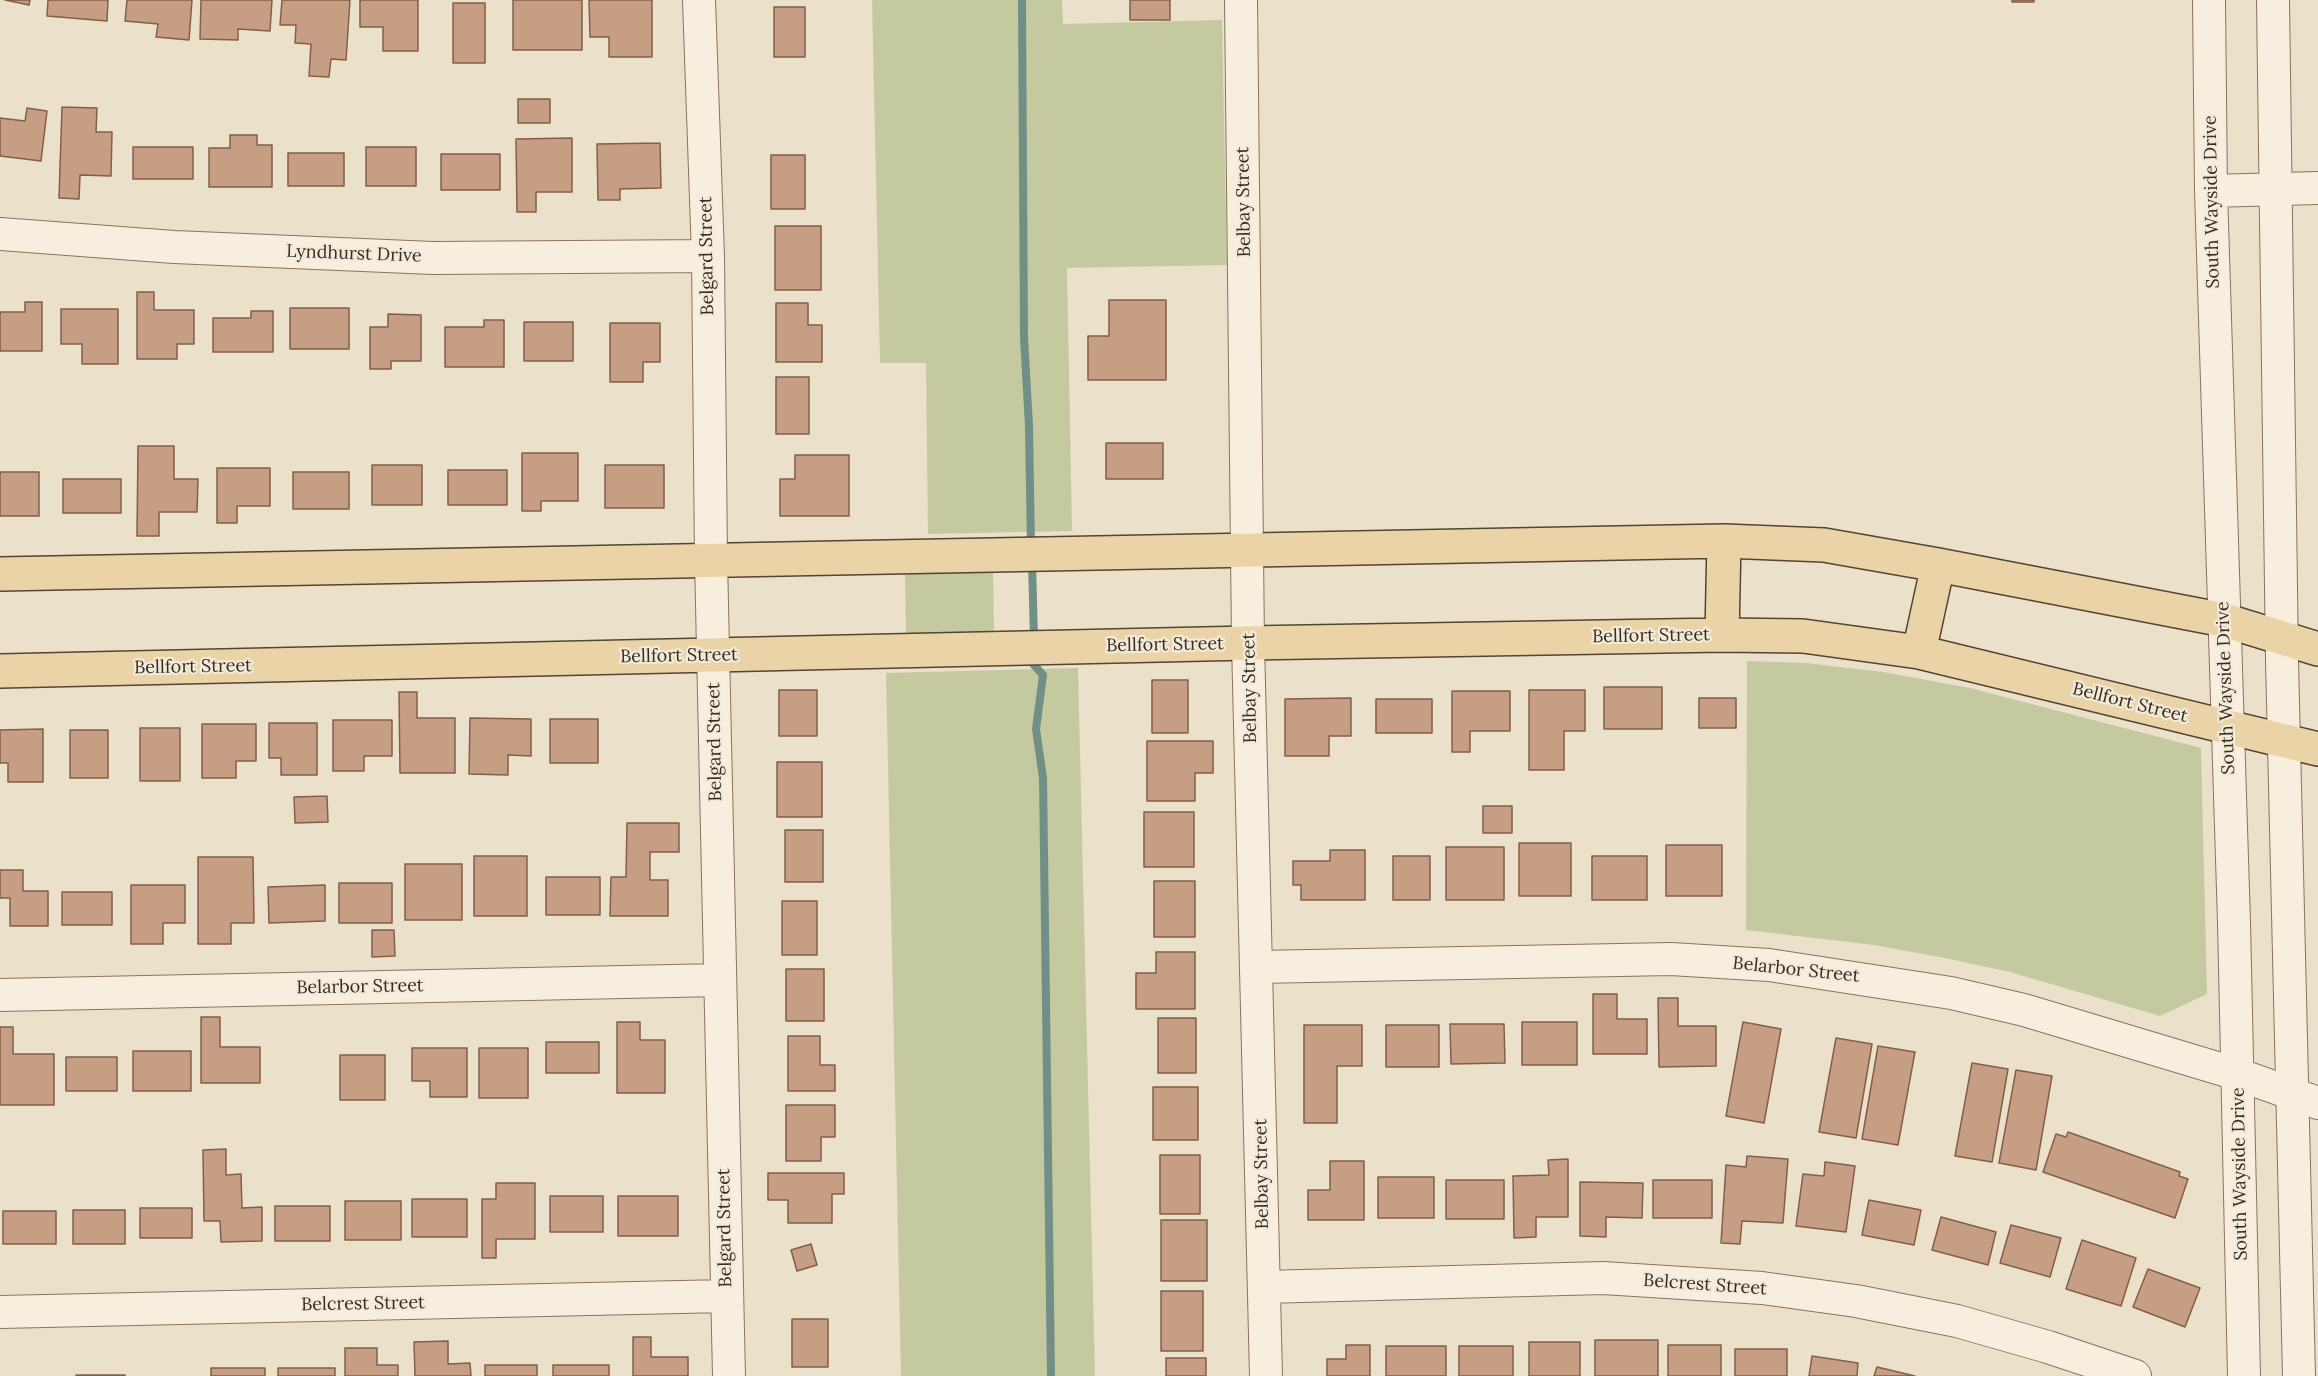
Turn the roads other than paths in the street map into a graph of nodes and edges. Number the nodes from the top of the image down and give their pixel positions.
1 (699, 0) edge
2 (1241, 0) edge
3 (2209, 0) edge
4 (2273, 0) edge
5 (2275, 188) junction
6 (2318, 188) edge
7 (2211, 191) junction
8 (0, 234) edge
9 (708, 256) junction
10 (1724, 541) junction
11 (1248, 549) junction
12 (711, 559) junction
13 (1938, 565) junction
14 (0, 574) edge
15 (2224, 620) junction
16 (1722, 635) junction
17 (2281, 639) junction
18 (1248, 643) junction
19 (2318, 649) edge
20 (1919, 652) junction
21 (713, 655) junction
22 (0, 671) edge
23 (2226, 726) junction
24 (2284, 740) junction
25 (2318, 749) edge
26 (1257, 967) junction
27 (720, 980) junction
28 (0, 995) edge
29 (2237, 1074) junction
30 (2304, 1099) edge
31 (1264, 1287) junction
32 (726, 1296) junction
33 (0, 1312) edge
34 (729, 1376) edge
35 (1266, 1376) edge
36 (2135, 1376) edge
37 (2244, 1376) edge
38 (2298, 1376) edge

1 - 9 street, Belgard Street
2 - 11 street, Belbay Street
3 - 7 street, South Wayside Drive
4 - 5 street
5 - 6 street
5 - 7 street
5 - 17 street
7 - 15 street, South Wayside Drive
8 - 9 street, Lyndhurst Drive
9 - 12 street, Belgard Street
10 - 11 main road
10 - 13 main road
10 - 16 main road
11 - 12 main road
11 - 18 street, Belbay Street
12 - 14 main road
12 - 21 street, Belgard Street
13 - 15 main road
13 - 20 main road
15 - 17 main road
15 - 23 street, South Wayside Drive
16 - 18 main road, Bellfort Street
16 - 20 main road, Bellfort Street
17 - 19 main road
17 - 24 street
18 - 21 main road, Bellfort Street
18 - 26 street, Belbay Street
20 - 23 main road, Bellfort Street
21 - 22 main road, Bellfort Street
21 - 27 street, Belgard Street
23 - 24 main road, Bellfort Street
23 - 29 street, South Wayside Drive
24 - 25 main road, Bellfort Street
24 - 30 street
26 - 29 street, Belarbor Street
26 - 31 street, Belbay Street
27 - 28 street, Belarbor Street
27 - 32 street, Belgard Street
29 - 30 street, Belarbor Street
29 - 37 street, South Wayside Drive
30 - 38 street
31 - 35 street, Belbay Street
31 - 36 street, Belcrest Street
32 - 33 street, Belcrest Street
32 - 34 street, Belgard Street

